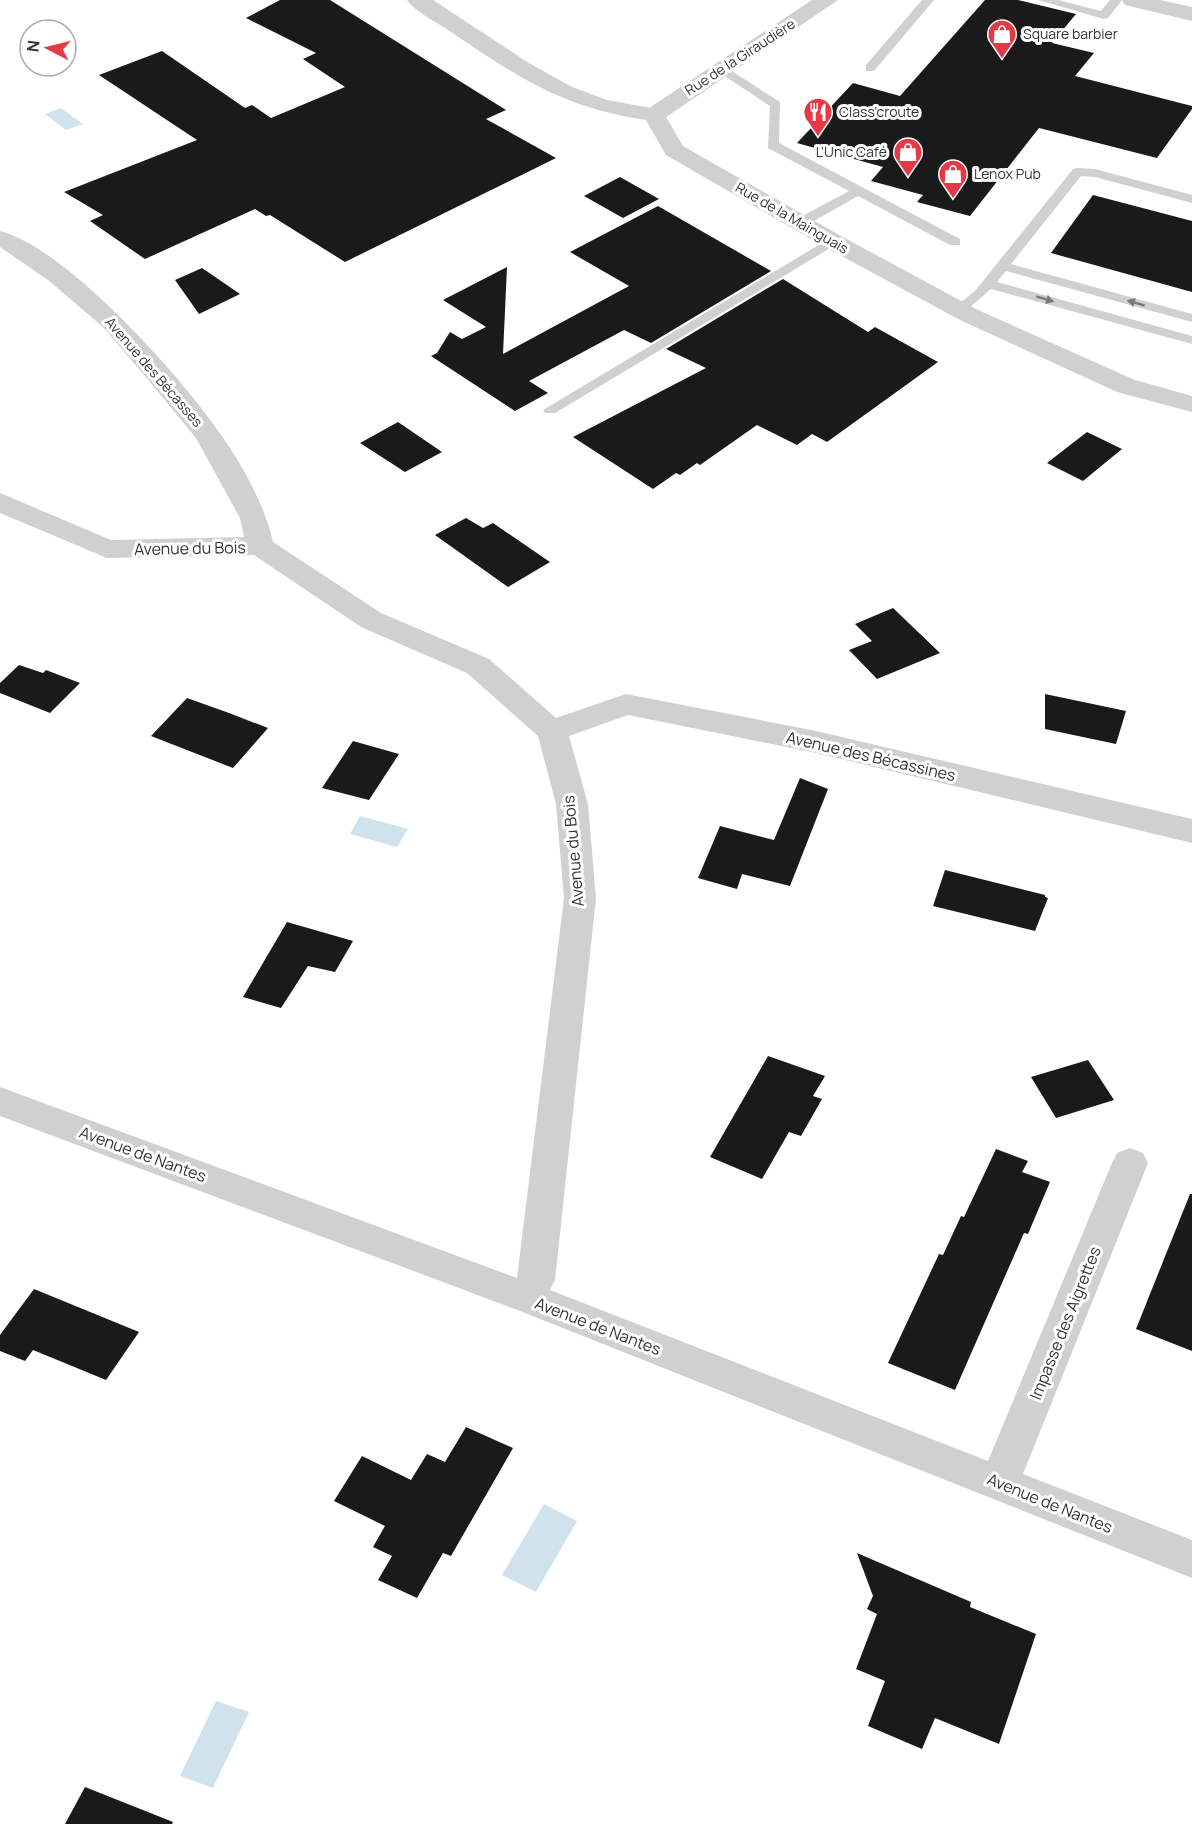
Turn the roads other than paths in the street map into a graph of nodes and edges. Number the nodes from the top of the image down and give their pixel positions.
1 (418, 0) edge
2 (826, 0) edge
3 (928, 0) edge
4 (1044, 0) edge
5 (1116, 0) edge
6 (1133, 0) edge
7 (1192, 14) edge
8 (870, 68) dead end
9 (724, 70) junction
10 (654, 114) junction
11 (858, 191) junction
12 (1192, 199) edge
13 (800, 223) junction
14 (0, 238) edge
15 (832, 241) junction
16 (955, 242) dead end
17 (1003, 266) junction
18 (988, 284) junction
19 (958, 310) junction
20 (1192, 318) edge
21 (1192, 340) edge
22 (1192, 404) edge
23 (550, 410) dead end
24 (0, 502) edge
25 (260, 546) junction
26 (552, 731) junction
27 (1192, 831) edge
28 (0, 1101) edge
29 (1130, 1163) dead end
30 (528, 1298) junction
31 (999, 1483) junction
32 (1192, 1559) edge

1 - 10 street
2 - 9 street, Rue de la Giraudière
3 - 8 lane
4 - 5 lane
6 - 7 street
9 - 10 street, Rue de la Giraudière
9 - 11 lane
10 - 13 street, Rue de la Mainguais
11 - 13 lane
11 - 16 lane
12 - 17 lane
13 - 15 street, Rue de la Mainguais
14 - 25 street, Avenue des Bécasses
15 - 19 street, Rue de la Mainguais
15 - 23 lane
17 - 18 lane
20 -> 17 lane
18 - 19 lane
18 -> 21 lane
19 - 22 street, Rue de la Mainguais
24 - 25 street, Avenue du Bois
25 - 26 street, Avenue du Bois
26 - 27 street, Avenue des Bécassines
26 - 30 street, Avenue du Bois
28 - 30 street, Avenue de Nantes
29 - 31 street, Impasse des Aigrettes
30 - 31 street, Avenue de Nantes
31 - 32 street, Avenue de Nantes

